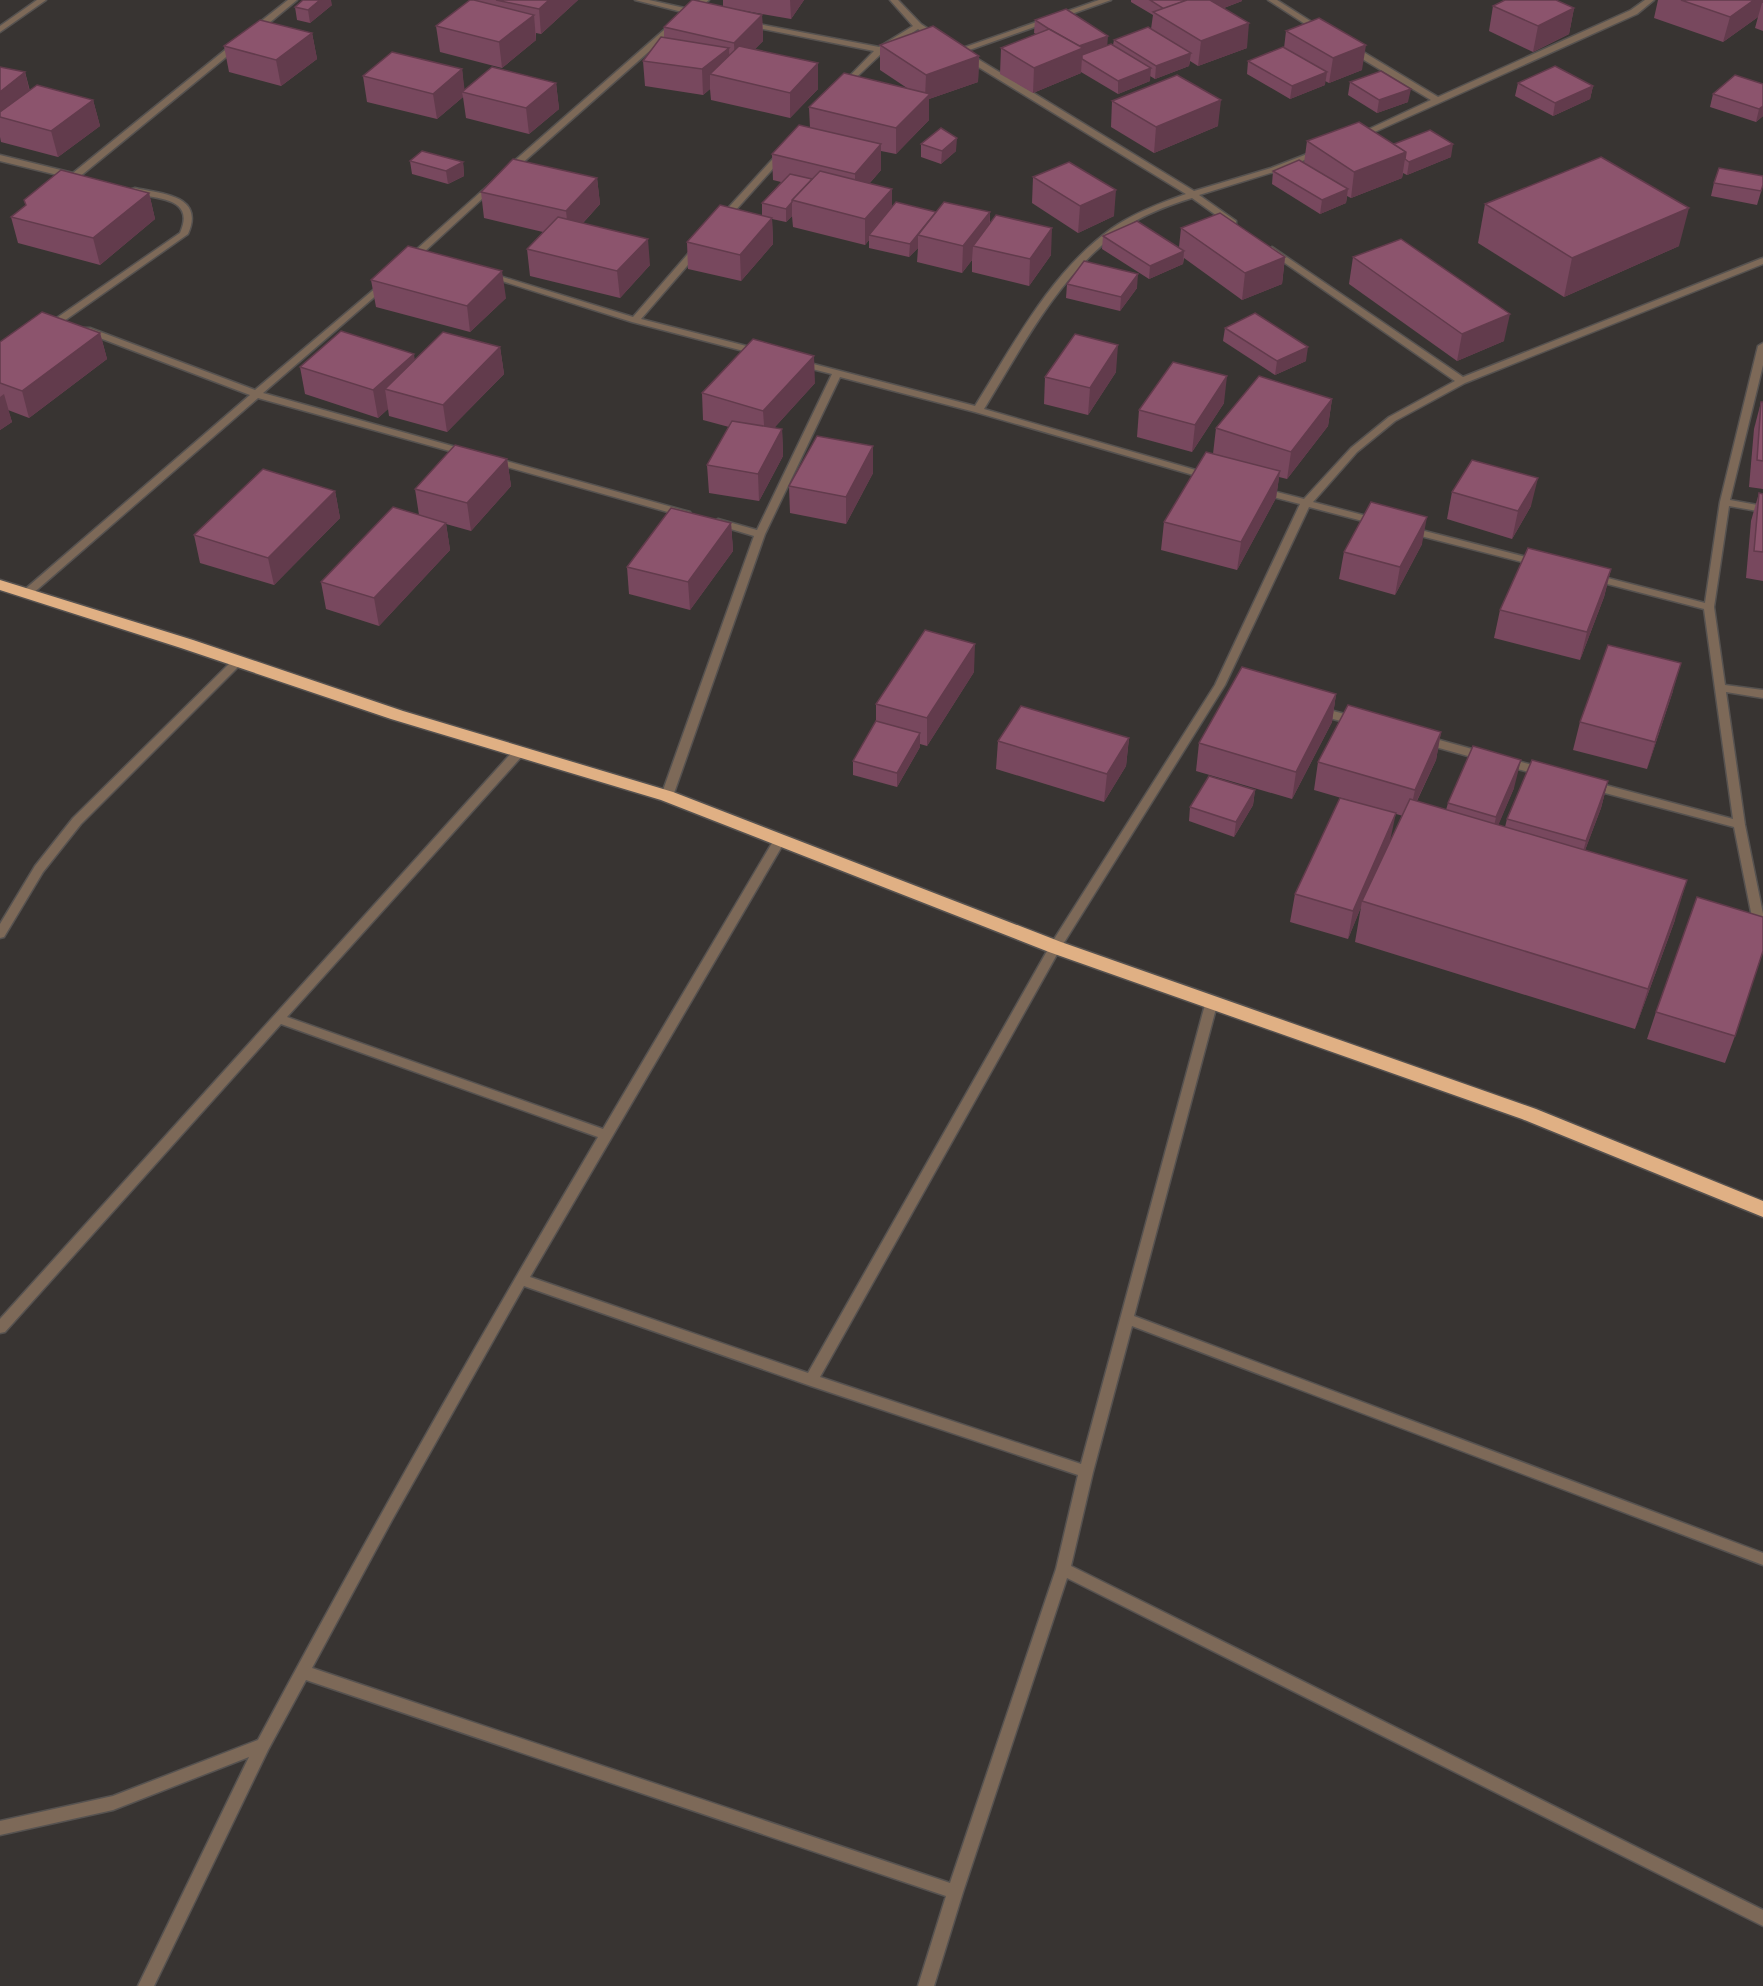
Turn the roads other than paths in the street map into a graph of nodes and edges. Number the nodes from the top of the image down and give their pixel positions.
1 (42, 0) edge
2 (293, 0) edge
3 (639, 0) edge
4 (705, 0) edge
5 (894, 0) edge
6 (1107, 0) edge
7 (1272, 0) edge
8 (1650, 0) edge
9 (690, 12) junction
10 (701, 15) edge
11 (735, 21) edge
12 (918, 26) junction
13 (0, 30) edge
14 (1330, 36) edge
15 (1340, 42) edge
16 (879, 50) junction
17 (958, 51) junction
18 (833, 99) edge
19 (1438, 101) junction
20 (1344, 142) edge
21 (787, 149) edge
22 (1323, 151) edge
23 (0, 158) edge
24 (74, 176) junction
25 (84, 178) edge
26 (128, 189) edge
27 (1192, 194) junction
28 (718, 225) edge
29 (1240, 228) edge
30 (1260, 241) edge
31 (703, 242) edge
32 (417, 254) junction
33 (429, 257) edge
34 (1763, 261) edge
35 (401, 269) edge
36 (474, 271) edge
37 (393, 276) edge
38 (62, 320) junction
39 (635, 321) junction
40 (42, 331) edge
41 (1763, 346) edge
42 (770, 355) edge
43 (792, 361) edge
44 (837, 372) junction
45 (1462, 381) junction
46 (259, 395) junction
47 (978, 410) junction
48 (475, 455) edge
49 (486, 458) edge
50 (1226, 481) edge
51 (1249, 488) edge
52 (1725, 502) junction
53 (1305, 504) junction
54 (1763, 509) edge
55 (691, 515) edge
56 (703, 518) edge
57 (1386, 524) edge
58 (1397, 527) edge
59 (760, 534) junction
60 (1548, 566) edge
61 (1582, 574) edge
62 (0, 585) edge
63 (27, 593) junction
64 (1709, 607) junction
65 (238, 661) junction
66 (1719, 688) junction
67 (1763, 694) edge
68 (1312, 710) edge
69 (1370, 725) edge
70 (1416, 738) edge
71 (519, 752) junction
72 (1555, 775) edge
73 (1578, 781) edge
74 (667, 796) junction
75 (1739, 825) junction
76 (779, 841) junction
77 (0, 934) edge
78 (1763, 942) edge
79 (1055, 947) junction
80 (1212, 1001) junction
81 (279, 1019) junction
82 (605, 1135) junction
83 (1763, 1209) edge
84 (520, 1279) junction
85 (1127, 1319) junction
86 (0, 1329) edge
87 (811, 1380) junction
88 (1086, 1472) junction
89 (1763, 1558) edge
90 (1063, 1569) junction
91 (302, 1672) junction
92 (263, 1745) junction
93 (0, 1827) edge
94 (955, 1892) junction
95 (1763, 1918) edge
96 (146, 1986) edge
97 (926, 1986) edge

1 - 13 street
2 - 24 street
3 - 9 street
4 - 9 street
5 - 12 street
6 - 17 street
7 - 14 street
8 - 19 street
9 - 10 street
9 - 32 street
11 - 16 street
12 - 16 street
12 - 17 street
15 - 19 street
16 - 18 street
17 - 27 street
19 - 20 street
21 - 28 street
22 - 27 street
23 - 24 street
24 - 25 street
26 - 38 street
27 - 29 street
27 - 47 street
30 - 45 street
31 - 39 street
32 - 33 street
32 - 35 street
34 - 45 street
36 - 39 street
37 - 46 street
38 - 40 street
38 - 46 street
39 - 42 street
41 - 52 street
43 - 44 street
44 - 47 street
44 - 59 street
45 - 53 street
46 - 48 street
46 - 63 street
47 - 50 street
49 - 55 street
51 - 53 street
52 - 54 street
52 - 64 street
53 - 57 street
53 - 79 street
56 - 59 street
58 - 60 street
59 - 74 street
61 - 64 street
62 - 63 highway
63 - 65 highway
64 - 66 street
65 - 71 highway
65 - 77 street
66 - 67 street
66 - 75 street
68 - 69 street
70 - 72 street
71 - 74 highway
71 - 81 street
73 - 75 street
74 - 76 highway
75 - 78 street
76 - 79 highway
76 - 82 street
79 - 80 highway
79 - 87 street
80 - 83 highway
80 - 85 street
81 - 82 street
81 - 86 street
82 - 84 street
84 - 87 street
84 - 91 street
85 - 88 street
85 - 89 street
87 - 88 street
88 - 90 street
90 - 94 street
90 - 95 street
91 - 92 street
91 - 94 street
92 - 93 street
92 - 96 street
94 - 97 street

